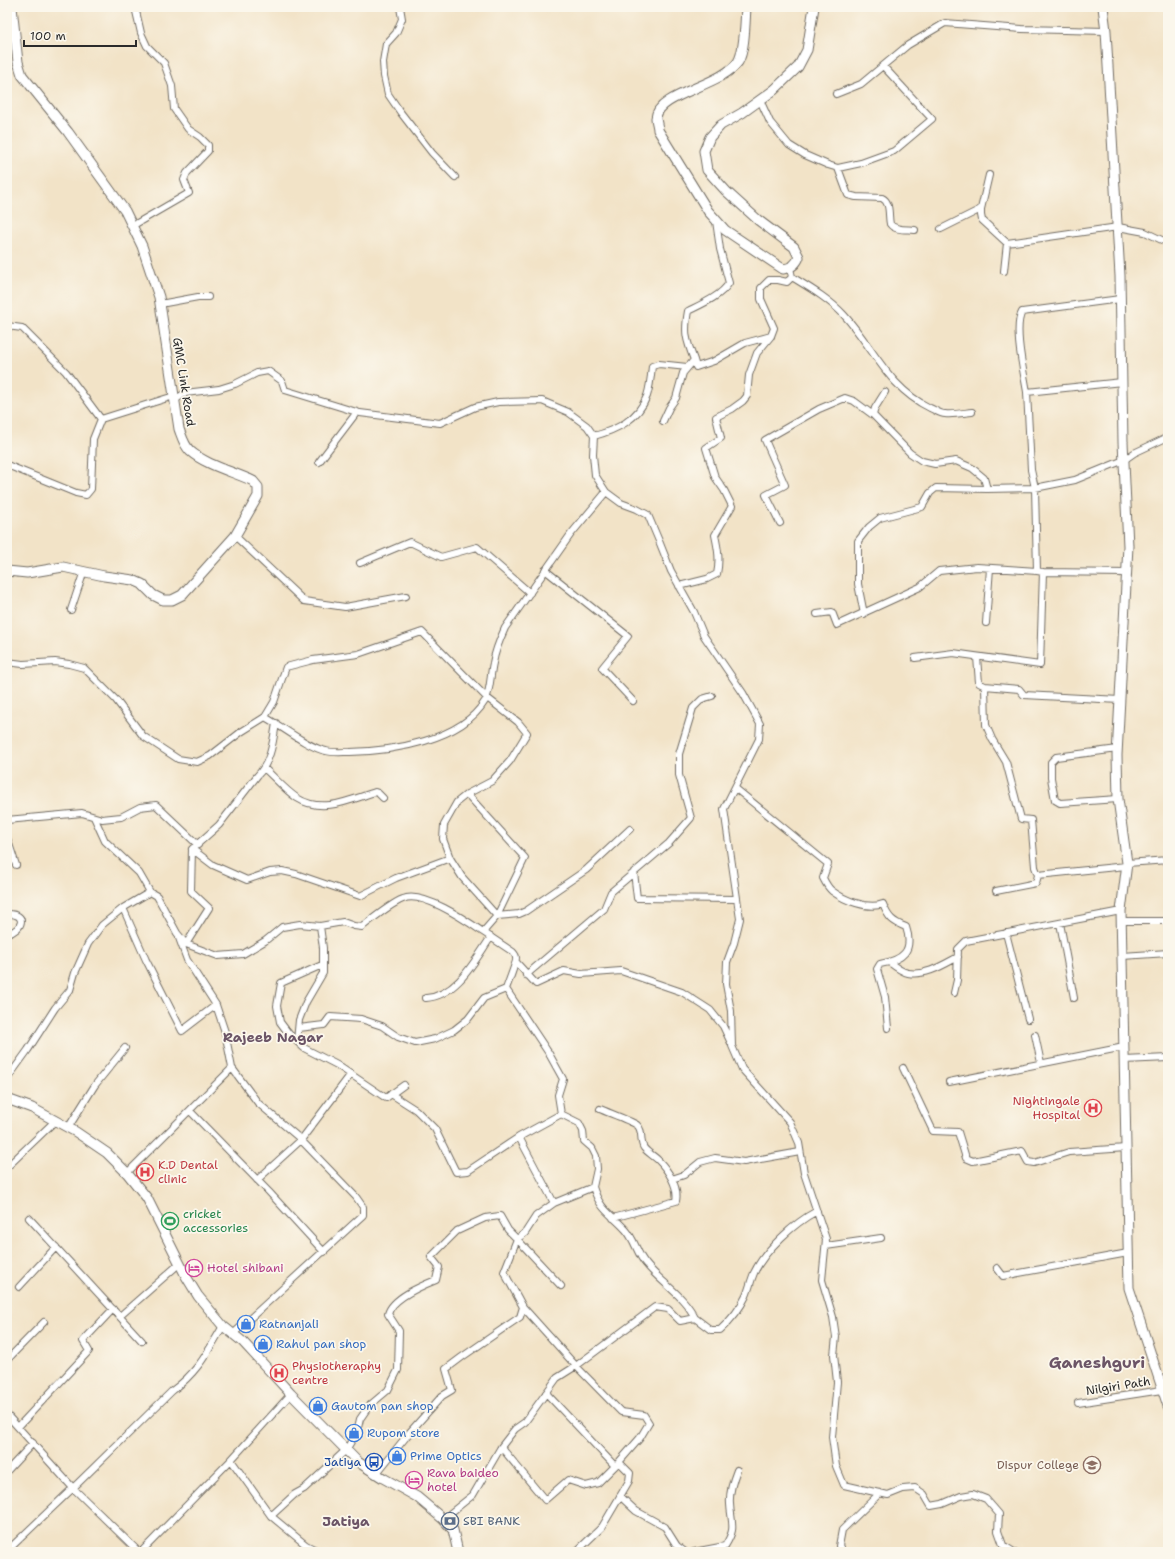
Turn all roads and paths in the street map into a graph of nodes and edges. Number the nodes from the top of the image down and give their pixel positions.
1 (12, 7) edge
2 (135, 7) edge
3 (400, 7) edge
4 (746, 7) edge
5 (814, 7) edge
6 (1103, 7) edge
7 (1106, 31) junction
8 (883, 66) junction
9 (836, 94) dead end
10 (760, 100) junction
11 (838, 168) junction
12 (989, 175) dead end
13 (455, 177) dead end
14 (981, 209) junction
15 (715, 219) junction
16 (132, 226) junction
17 (1118, 227) junction
18 (941, 229) dead end
19 (915, 230) dead end
20 (1007, 243) junction
21 (1168, 243) edge
22 (1004, 270) dead end
23 (791, 272) junction
24 (208, 297) dead end
25 (1120, 299) junction
26 (160, 304) junction
27 (7, 326) edge
28 (771, 336) junction
29 (694, 360) junction
30 (687, 367) junction
31 (1122, 382) junction
32 (885, 392) dead end
33 (1027, 392) junction
34 (174, 398) junction
35 (357, 412) junction
36 (972, 412) dead end
37 (873, 415) junction
38 (101, 419) junction
39 (663, 421) dead end
40 (594, 436) junction
41 (1168, 437) edge
42 (1124, 460) junction
43 (319, 462) dead end
44 (7, 465) edge
45 (1035, 488) junction
46 (987, 489) junction
47 (606, 492) junction
48 (780, 523) dead end
49 (235, 536) junction
50 (360, 563) dead end
51 (990, 568) junction
52 (545, 570) junction
53 (84, 571) junction
54 (1040, 571) junction
55 (7, 572) edge
56 (1127, 573) junction
57 (679, 586) junction
58 (530, 593) junction
59 (406, 596) dead end
60 (71, 610) dead end
61 (817, 614) dead end
62 (864, 614) junction
63 (986, 623) dead end
64 (915, 658) dead end
65 (978, 658) junction
66 (7, 662) edge
67 (985, 686) junction
68 (712, 696) dead end
69 (486, 697) junction
70 (1120, 700) junction
71 (633, 701) dead end
72 (265, 716) junction
73 (276, 723) junction
74 (1118, 749) junction
75 (265, 769) junction
76 (734, 788) junction
77 (468, 794) junction
78 (382, 798) dead end
79 (1118, 799) junction
80 (94, 817) junction
81 (7, 820) edge
82 (630, 829) dead end
83 (7, 838) edge
84 (198, 845) junction
85 (192, 849) junction
86 (450, 858) junction
87 (1168, 860) edge
88 (1127, 864) junction
89 (16, 865) dead end
90 (634, 872) junction
91 (1038, 875) junction
92 (996, 891) dead end
93 (150, 892) junction
94 (737, 899) junction
95 (123, 908) junction
96 (1121, 911) junction
97 (7, 914) edge
98 (497, 916) junction
99 (1121, 921) junction
100 (1168, 921) edge
101 (1060, 923) junction
102 (320, 926) junction
103 (483, 932) junction
104 (177, 933) junction
105 (1006, 933) junction
106 (7, 934) edge
107 (491, 937) junction
108 (186, 944) junction
109 (1168, 953) edge
110 (1122, 956) junction
111 (958, 957) junction
112 (516, 962) junction
113 (889, 962) junction
114 (322, 965) junction
115 (526, 975) junction
116 (506, 990) junction
117 (954, 993) dead end
118 (426, 998) dead end
119 (1074, 998) dead end
120 (216, 1005) junction
121 (1028, 1019) dead end
122 (299, 1028) junction
123 (888, 1028) dead end
124 (1035, 1035) dead end
125 (297, 1041) junction
126 (732, 1046) junction
127 (1124, 1047) junction
128 (125, 1048) dead end
129 (1168, 1058) edge
130 (1124, 1060) junction
131 (1041, 1064) junction
132 (232, 1068) junction
133 (903, 1068) dead end
134 (351, 1074) junction
135 (7, 1080) edge
136 (949, 1082) dead end
137 (404, 1085) dead end
138 (391, 1094) junction
139 (7, 1099) edge
140 (600, 1109) dead end
141 (190, 1111) junction
142 (561, 1114) junction
143 (55, 1121) junction
144 (68, 1128) junction
145 (519, 1136) junction
146 (301, 1140) junction
147 (1126, 1148) junction
148 (800, 1152) junction
149 (7, 1166) edge
150 (127, 1173) junction
151 (672, 1179) junction
152 (258, 1180) junction
153 (593, 1187) junction
154 (554, 1203) junction
155 (816, 1211) junction
156 (29, 1218) dead end
157 (613, 1218) junction
158 (881, 1238) dead end
159 (517, 1239) junction
160 (826, 1246) junction
161 (56, 1247) junction
162 (324, 1252) junction
163 (1128, 1253) junction
164 (179, 1264) junction
165 (997, 1268) dead end
166 (561, 1286) dead end
167 (19, 1288) dead end
168 (523, 1307) junction
169 (113, 1309) junction
170 (120, 1316) junction
171 (695, 1318) junction
172 (44, 1322) dead end
173 (223, 1326) junction
174 (233, 1334) junction
175 (142, 1341) dead end
176 (7, 1360) edge
177 (576, 1366) junction
178 (1165, 1389) edge
179 (546, 1393) junction
180 (291, 1394) junction
181 (1078, 1403) dead end
182 (1168, 1406) edge
183 (7, 1416) edge
184 (18, 1427) junction
185 (33, 1444) junction
186 (501, 1447) junction
187 (346, 1450) junction
188 (231, 1460) junction
189 (617, 1464) junction
190 (737, 1470) dead end
191 (7, 1471) edge
192 (376, 1474) junction
193 (74, 1488) junction
194 (880, 1494) junction
195 (620, 1496) junction
196 (271, 1516) junction
197 (442, 1519) junction
198 (306, 1546) junction
199 (714, 1550) edge
200 (7, 1551) edge
201 (140, 1552) edge
202 (300, 1552) edge
203 (320, 1552) edge
204 (458, 1552) edge
205 (576, 1552) edge
206 (685, 1552) edge
207 (694, 1552) edge
208 (843, 1552) edge
209 (1014, 1552) edge

1 - 16 street, GMC Link Road
2 - 16 street
3 - 13 street
4 - 15 street
5 - 10 street
6 - 7 street
7 - 8 street
7 - 17 street
8 - 9 street
8 - 11 street
10 - 11 street
10 - 23 street
11 - 19 street
12 - 14 street
14 - 18 street
14 - 20 street
15 - 23 street
15 - 29 street
16 - 26 street, GMC Link Road
17 - 20 street
17 - 21 street
17 - 25 street
20 - 22 street
23 - 28 street
23 - 36 street
24 - 26 street
25 - 31 street
25 - 33 street
26 - 34 street, GMC Link Road
27 - 38 street
28 - 29 street
28 - 57 street
29 - 30 street
30 - 39 street
30 - 40 street
31 - 33 street
31 - 42 street
32 - 37 street
33 - 45 street
34 - 35 street
34 - 38 street
34 - 49 street, GMC Link Road
35 - 40 street
35 - 43 street
37 - 46 street
37 - 48 street
38 - 44 street
40 - 47 street
41 - 42 street
42 - 45 street
42 - 56 street
45 - 46 street
45 - 54 street
46 - 62 street
47 - 52 street
47 - 57 street
49 - 53 street, GMC Link Road
49 - 59 street
50 - 58 street
51 - 54 street
51 - 62 street
51 - 63 street
52 - 58 street
52 - 71 street
53 - 55 street, GMC Link Road
53 - 60 street
54 - 56 street
54 - 65 street
56 - 70 street
57 - 76 street
58 - 69 street
61 - 62 street
64 - 65 street
65 - 67 street
66 - 72 street
67 - 70 street
67 - 91 street
68 - 90 street
69 - 72 street
69 - 73 street
69 - 77 street
70 - 74 street
72 - 73 street
73 - 75 street
74 - 79 street
74 - 79 street
75 - 78 street
75 - 84 street
76 - 94 street
76 - 113 street
77 - 86 street
77 - 98 street
79 - 88 street
80 - 81 street
80 - 84 street
80 - 93 street
82 - 98 street
83 - 89 street
84 - 85 street
85 - 86 street
85 - 108 street
86 - 98 street
87 - 88 street
88 - 91 street
88 - 96 street
90 - 94 street
90 - 115 street
91 - 92 street
93 - 95 street
93 - 104 street
94 - 126 street
95 - 120 street
95 - 135 street
96 - 99 street
96 - 101 street
97 - 106 street
98 - 103 street
99 - 100 street
99 - 110 street
101 - 105 street
101 - 119 street
102 - 103 street
102 - 108 street
102 - 114 street
103 - 107 street
104 - 108 street
104 - 120 street
105 - 111 street
105 - 121 street
107 - 112 street
107 - 118 street
109 - 110 street
110 - 127 street
111 - 113 street
111 - 117 street
112 - 115 street
112 - 116 street
113 - 123 street
114 - 122 street
114 - 125 street
115 - 126 street
116 - 122 street
116 - 142 street
120 - 132 street
122 - 125 street
124 - 131 street
125 - 134 street
126 - 148 street
127 - 130 street
127 - 131 street
128 - 144 street
129 - 130 street
130 - 147 street
131 - 136 street
132 - 141 street
132 - 146 street
133 - 147 street
134 - 138 street
134 - 146 street
137 - 138 street
138 - 145 street
139 - 143 street
140 - 151 street
141 - 150 street
141 - 152 street
142 - 145 street
142 - 153 street
143 - 144 street
143 - 149 street
144 - 150 street
145 - 154 street
146 - 152 street
146 - 162 street
147 - 163 street
148 - 151 street
148 - 155 street
150 - 164 street
151 - 157 street
152 - 162 street
153 - 154 street
153 - 157 street
154 - 159 street
155 - 160 street
155 - 171 street
156 - 161 street
157 - 171 street
158 - 160 street
159 - 166 street
159 - 168 street
159 - 187 street
160 - 194 street
161 - 167 street
161 - 169 street
162 - 174 street
163 - 165 street
163 - 178 street
164 - 170 street
164 - 173 street
168 - 177 street
168 - 192 street
169 - 170 street
169 - 184 street
170 - 175 street
171 - 177 street
172 - 176 street
173 - 174 street
173 - 193 street
174 - 180 street
177 - 179 street
177 - 189 street
178 - 181 street, Nilgiri Path
178 - 182 street
179 - 186 street
179 - 189 street
180 - 187 street
180 - 188 street
183 - 184 street
184 - 185 street
185 - 191 street
185 - 193 street
186 - 189 street
186 - 197 street
187 - 192 street
187 - 196 street
188 - 196 street
188 - 201 street
189 - 195 street
190 - 199 street
192 - 197 street
193 - 200 street
193 - 201 street
194 - 208 street
194 - 209 street
195 - 205 street
195 - 206 street
196 - 198 street
197 - 204 street
198 - 202 street
198 - 203 street
199 - 207 street

